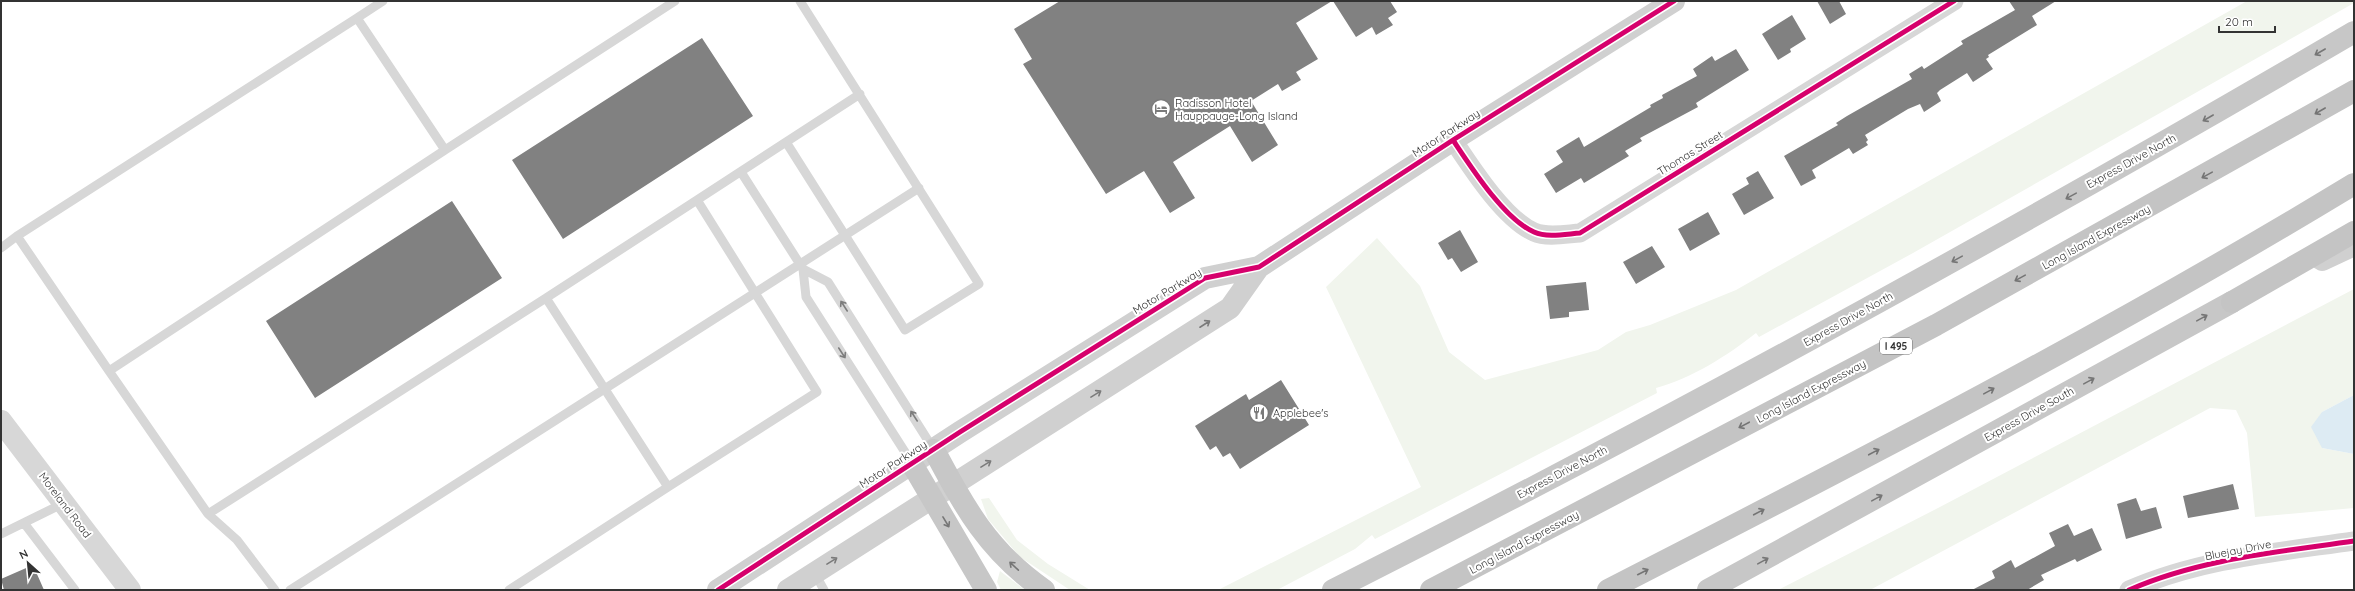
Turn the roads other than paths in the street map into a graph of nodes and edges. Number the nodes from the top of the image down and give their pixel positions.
1 (383, 1) edge
2 (675, 1) edge
3 (800, 1) edge
4 (1674, 1) edge
5 (1954, 1) edge
6 (357, 18) junction
7 (2354, 32) edge
8 (2354, 91) edge
9 (860, 94) junction
10 (1453, 140) junction
11 (786, 142) junction
12 (445, 150) junction
13 (741, 172) junction
14 (2354, 184) edge
15 (919, 188) junction
16 (697, 200) junction
17 (2354, 232) edge
18 (846, 234) junction
19 (17, 236) junction
20 (2354, 245) edge
21 (1, 248) edge
22 (801, 266) junction
23 (1259, 267) junction
24 (754, 293) junction
25 (546, 298) junction
26 (2232, 302) junction
27 (109, 371) junction
28 (603, 389) junction
29 (1, 421) edge
30 (934, 450) junction
31 (912, 464) junction
32 (953, 485) junction
33 (668, 487) junction
34 (932, 498) junction
35 (64, 504) junction
36 (208, 514) junction
37 (24, 523) junction
38 (1, 534) edge
39 (2354, 541) edge
40 (819, 581) edge
41 (1721, 585) edge
42 (1334, 589) edge
43 (75, 590) edge
44 (130, 590) edge
45 (275, 590) edge
46 (290, 590) edge
47 (508, 590) edge
48 (718, 590) edge
49 (788, 590) edge
50 (986, 590) edge
51 (1044, 590) edge
52 (1431, 590) edge
53 (1608, 590) edge
54 (1708, 590) edge
55 (2129, 590) edge

1 - 6 lane
2 - 12 lane
3 - 9 lane
4 - 10 main road, Motor Parkway
5 - 10 street, Thomas Street
6 - 12 lane
6 - 19 lane
7 -> 42 highway, Express Drive North
8 -> 52 highway, Long Island Expressway / I 495
9 - 11 lane
9 - 15 lane
10 - 23 main road, Motor Parkway
11 - 13 lane
11 - 18 lane
12 - 27 lane
13 - 16 lane
13 - 22 lane
53 -> 14 highway
15 - 18 lane
15 - 18 lane
16 - 24 lane
16 - 25 lane
17 - 26 highway
18 - 22 lane
19 - 21 lane
19 - 27 lane
20 - 26 main road, Express Drive South
22 - 24 lane
30 -> 22 lane
22 -> 31 lane
23 - 30 main road, Motor Parkway
32 -> 23 main road, Motor Parkway
24 - 28 lane
24 - 33 lane
25 - 28 lane
25 - 36 lane
41 -> 26 highway, Express Drive South
27 - 36 lane
28 - 33 lane
28 - 46 lane
29 - 35 street, Moreland Road
30 - 31 main road, Motor Parkway
30 - 32 highway
31 - 34 highway
31 - 48 main road, Motor Parkway
32 - 34 main road, Motor Parkway
51 -> 32 highway
33 - 47 lane
40 -> 34 main road, Motor Parkway
34 -> 50 highway
35 - 37 lane
35 - 44 street, Moreland Road
36 - 45 lane
37 - 38 lane
37 - 43 lane
39 - 55 street, Bluejay Drive
40 - 49 main road, Motor Parkway
41 - 54 highway, Express Drive South

